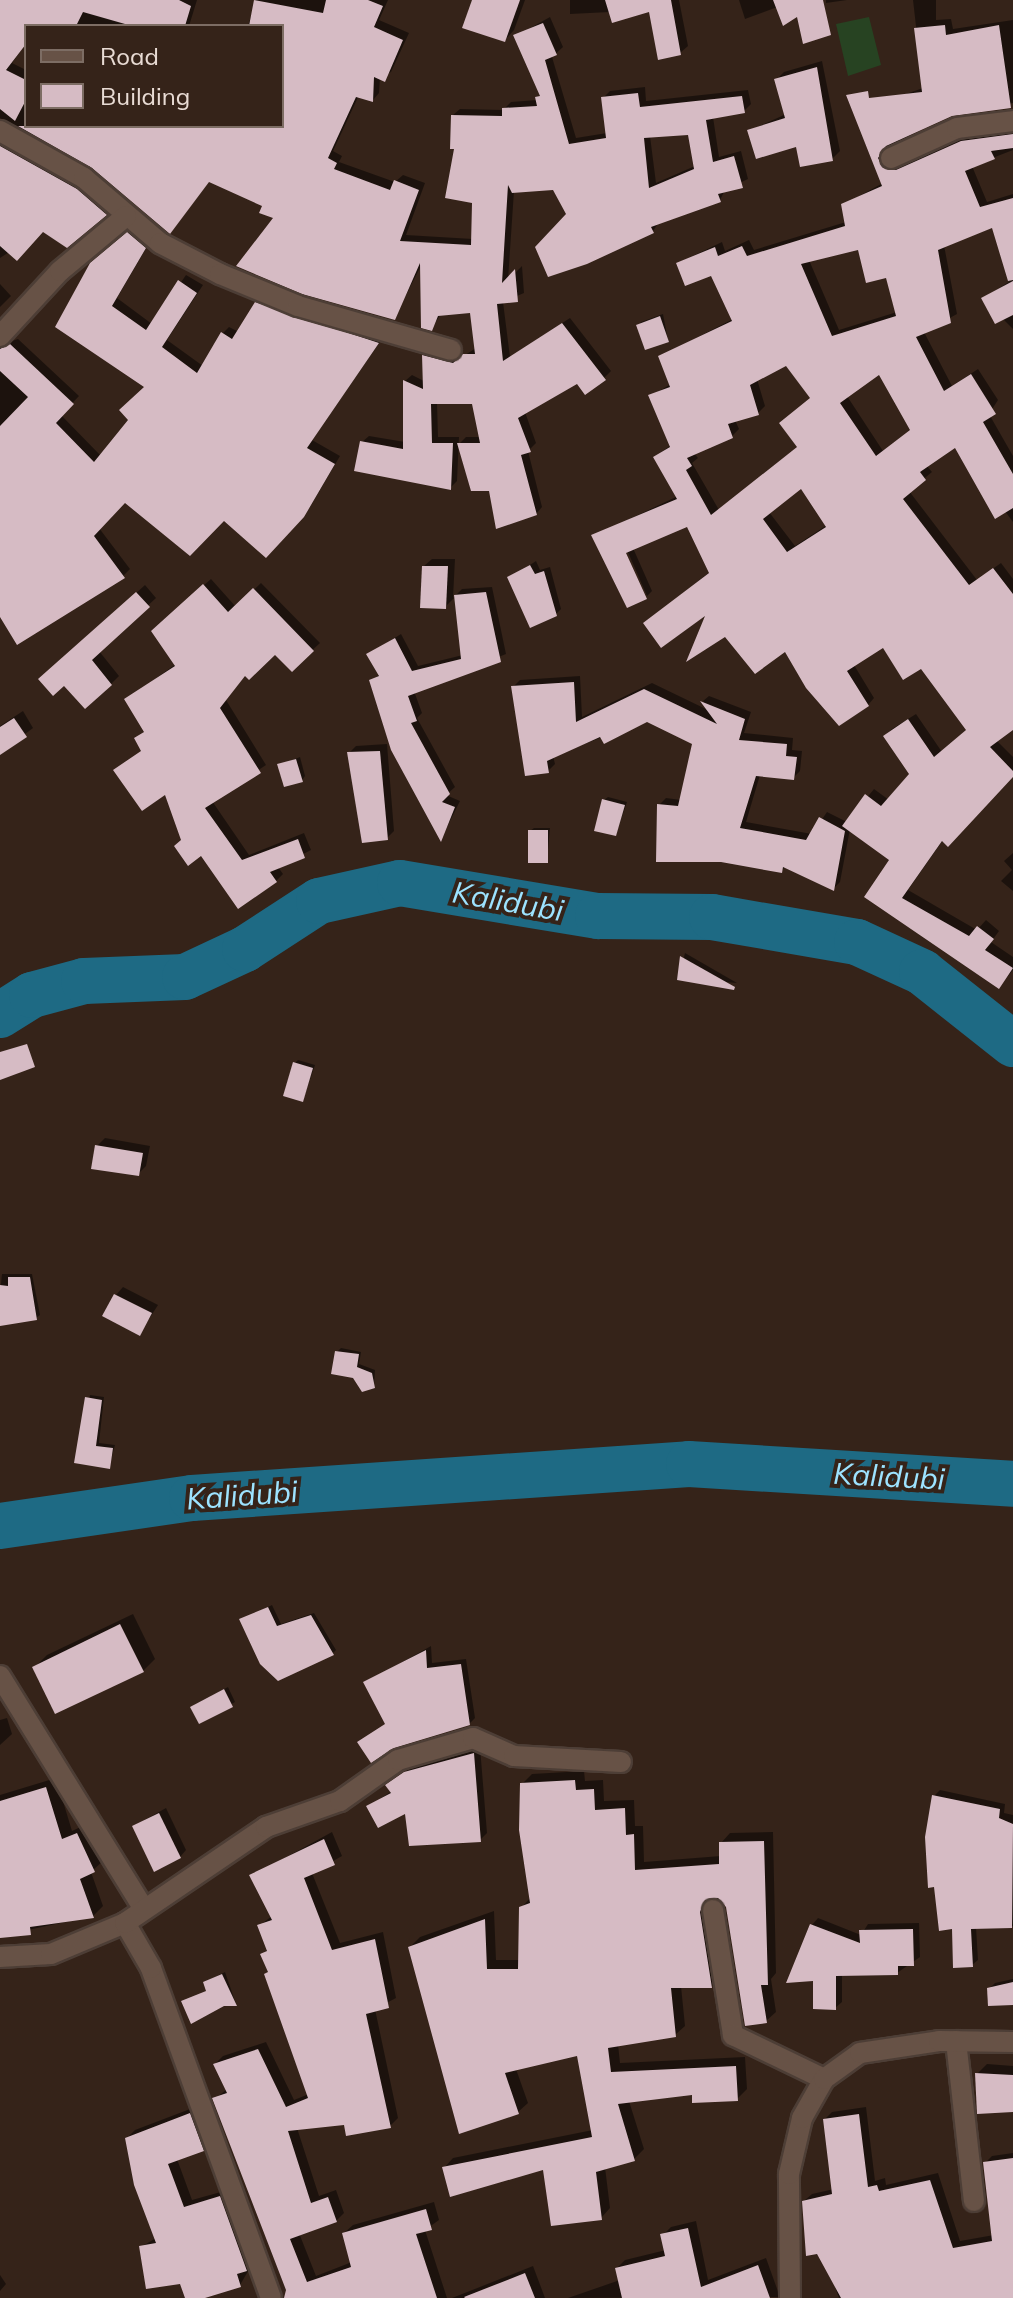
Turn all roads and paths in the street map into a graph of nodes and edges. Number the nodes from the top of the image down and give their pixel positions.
1 (1013, 121) edge
2 (0, 131) edge
3 (891, 158) dead end
4 (126, 216) junction
5 (0, 336) edge
6 (451, 350) dead end
7 (0, 1676) edge
8 (621, 1762) dead end
9 (144, 1909) junction
10 (713, 1910) dead end
11 (125, 1923) junction
12 (0, 1957) edge
13 (956, 2041) junction
14 (1013, 2042) edge
15 (824, 2079) junction
16 (974, 2201) dead end
17 (271, 2298) edge
18 (790, 2298) edge

1 - 3 street
2 - 4 street
4 - 5 street
4 - 6 street
7 - 9 street
8 - 9 street
9 - 11 street
10 - 15 street
11 - 12 street
11 - 17 street
13 - 14 street
13 - 15 street
13 - 16 street
15 - 18 street

